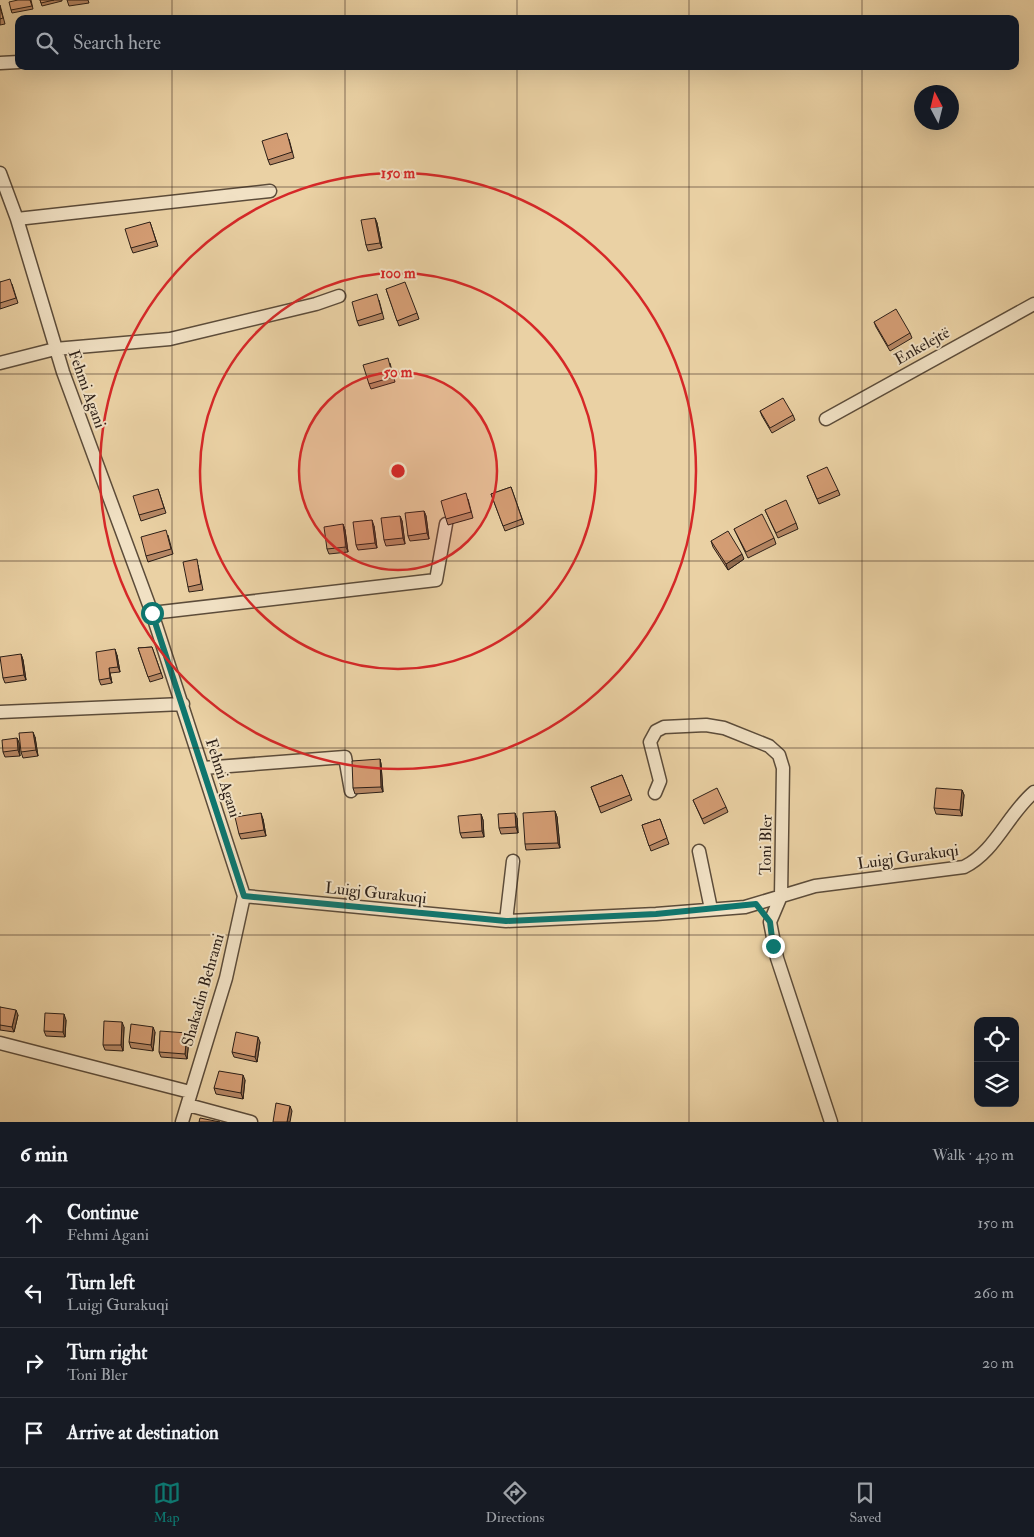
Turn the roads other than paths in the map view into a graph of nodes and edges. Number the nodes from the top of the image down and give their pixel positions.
1 (15, 62) edge
2 (0, 64) edge
3 (0, 173) edge
4 (270, 191) dead end
5 (17, 219) junction
6 (339, 296) dead end
7 (1034, 304) edge
8 (55, 349) junction
9 (0, 363) edge
10 (826, 419) dead end
11 (446, 524) edge
12 (152, 613) junction
13 (183, 704) junction
14 (0, 712) edge
15 (203, 768) junction
16 (351, 791) edge
17 (1034, 792) edge
18 (655, 794) dead end
19 (699, 851) dead end
20 (513, 862) dead end
21 (244, 896) junction
22 (781, 896) junction
23 (756, 904) junction
24 (711, 909) junction
25 (506, 921) junction
26 (770, 922) junction
27 (0, 1043) edge
28 (189, 1098) junction
29 (182, 1122) edge
30 (251, 1122) edge
31 (832, 1122) edge

1 - 2 street
3 - 5 street, Fehmi Agani
4 - 5 street
5 - 8 street, Fehmi Agani
6 - 8 street
7 - 10 street, Enkelejtë
8 - 9 street
8 - 12 street, Fehmi Agani
11 - 12 street
12 - 13 street, Fehmi Agani
13 - 14 street
13 - 15 street, Fehmi Agani
15 - 16 street
15 - 21 street, Fehmi Agani
17 - 22 street, Luigj Gurakuqi
18 - 22 street, Toni Bler
19 - 24 street
20 - 25 street
21 - 25 street, Luigj Gurakuqi
21 - 28 street, Shakadin Behrami
22 - 23 street, Luigj Gurakuqi
22 - 26 street, Toni Bler
23 - 24 street, Luigj Gurakuqi
23 - 26 street
24 - 25 street, Luigj Gurakuqi
26 - 31 street
27 - 28 street
28 - 29 street, Shakadin Behrami
28 - 30 street

